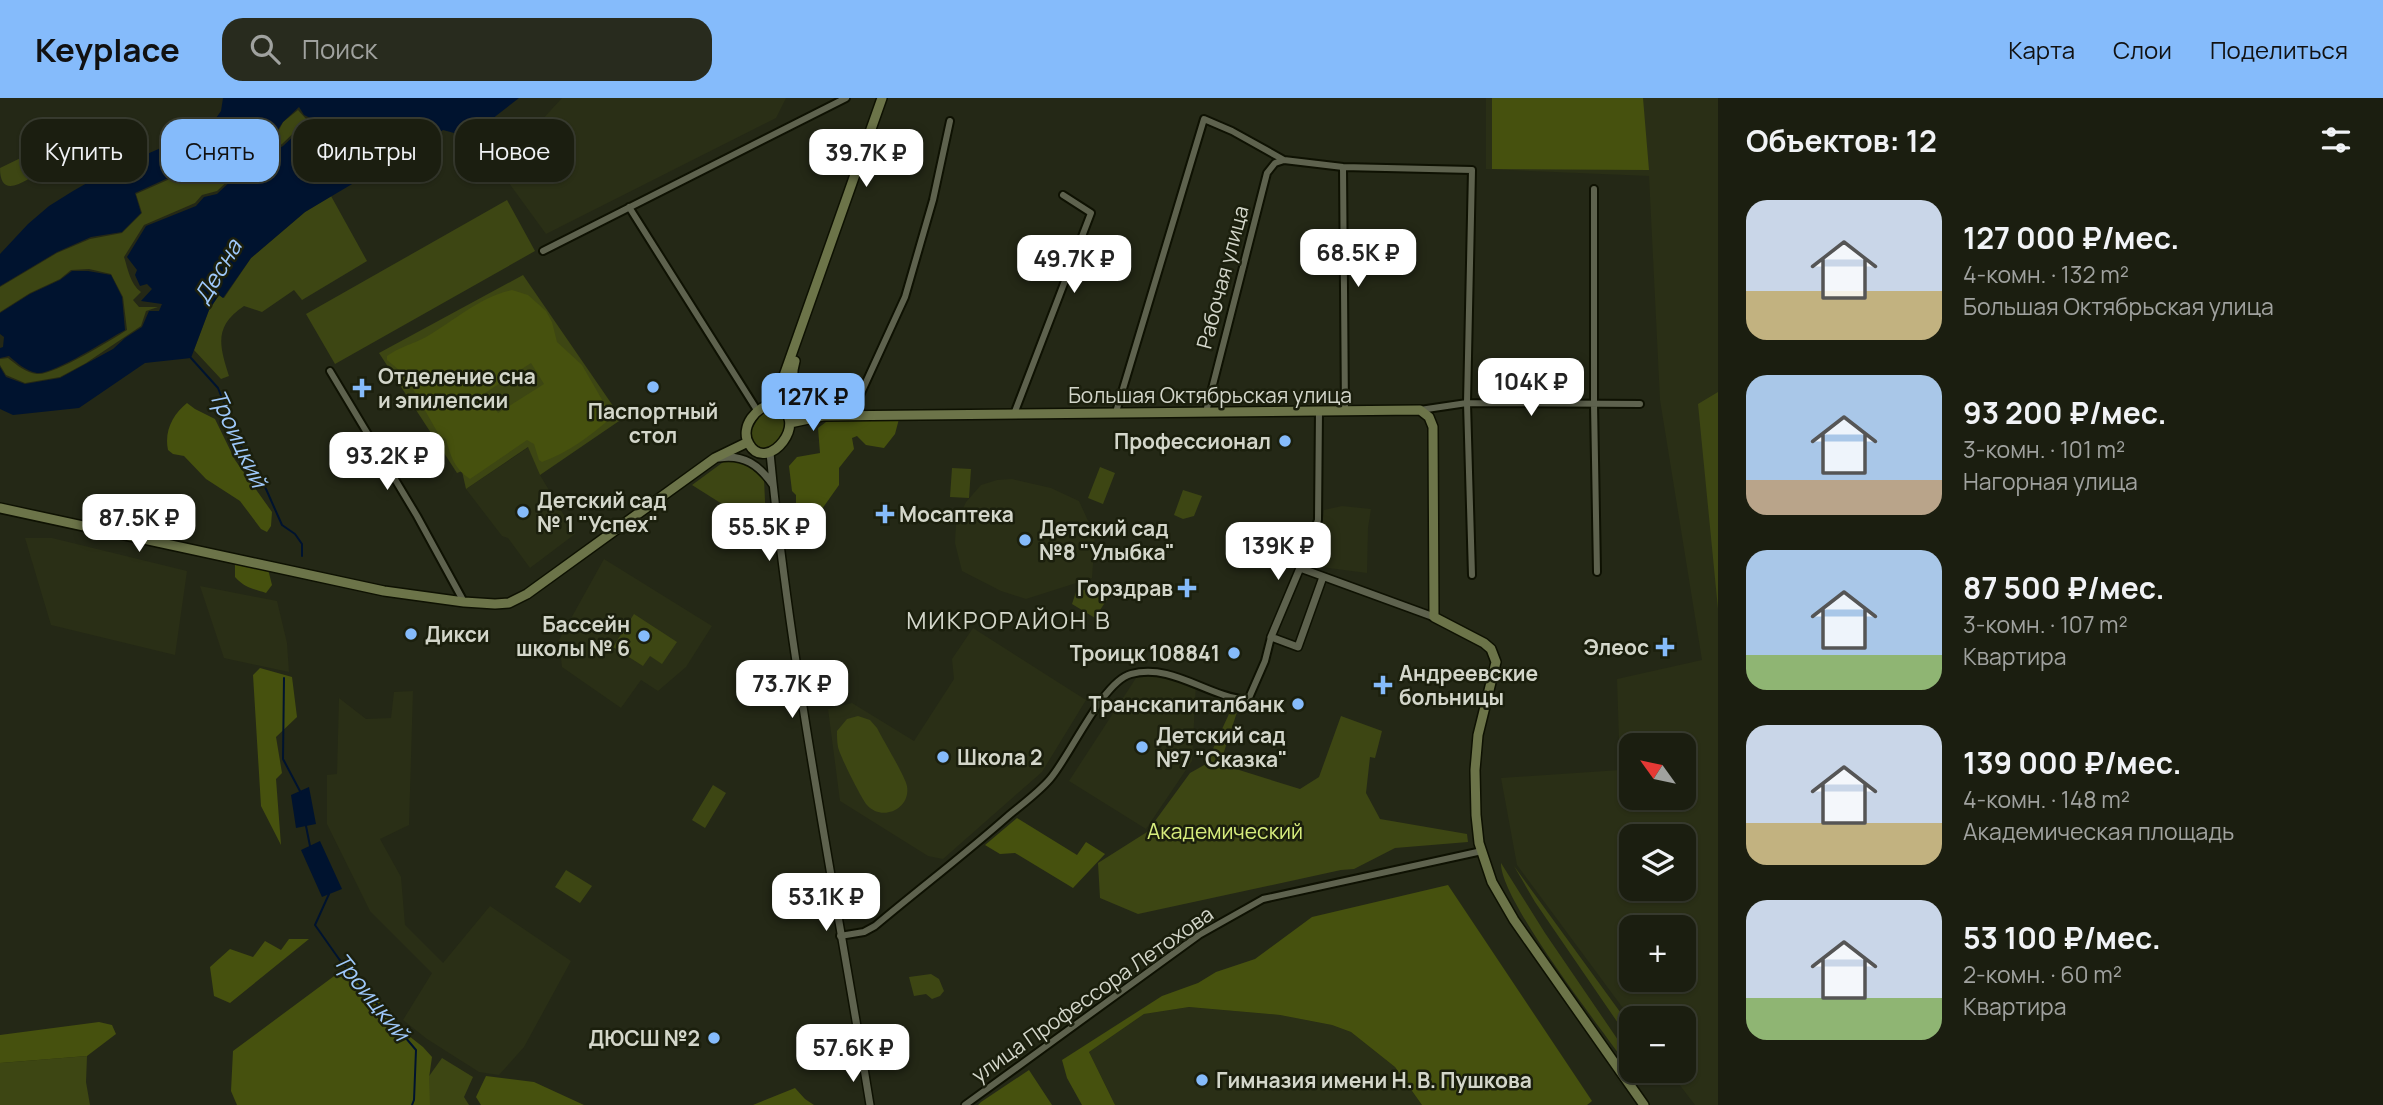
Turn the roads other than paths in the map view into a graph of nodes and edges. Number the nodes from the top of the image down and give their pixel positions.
1 (846, 98) edge
2 (882, 98) edge
3 (950, 121) dead end
4 (1284, 160) junction
5 (1343, 167) junction
6 (1594, 189) dead end
7 (1063, 195) dead end
8 (629, 207) junction
9 (543, 251) dead end
10 (798, 337) junction
11 (330, 371) dead end
12 (1467, 403) junction
13 (774, 404) junction
14 (1594, 404) junction
15 (1640, 404) dead end
16 (757, 410) junction
17 (1420, 410) junction
18 (1319, 411) junction
19 (1345, 411) junction
20 (1116, 412) junction
21 (1206, 412) junction
22 (1014, 414) junction
23 (835, 415) junction
24 (851, 415) junction
25 (790, 423) junction
26 (748, 442) junction
27 (770, 453) junction
28 (715, 458) junction
29 (773, 486) junction
30 (0, 508) edge
31 (1300, 568) junction
32 (1597, 572) dead end
33 (1472, 575) dead end
34 (1323, 577) junction
35 (464, 602) junction
36 (1434, 617) junction
37 (1271, 637) junction
38 (1482, 850) junction
39 (840, 936) junction
40 (870, 1105) edge
41 (965, 1105) edge
42 (1644, 1105) edge

1 - 8 street
2 - 10 main road
3 - 24 street
4 - 5 street
4 - 20 street
4 - 21 street, Рабочая улица
5 - 12 street
5 - 19 street
6 - 14 street
7 - 22 street
8 - 9 street
8 - 16 street
10 - 13 main road
10 - 23 main road
11 - 35 street
12 - 14 street
12 - 17 street
12 - 33 street
13 - 16 main road
13 - 25 main road
14 - 15 street
14 - 32 street
16 - 26 main road
17 - 19 main road, Большая Октябрьская улица
17 - 36 main road
18 - 19 main road, Большая Октябрьская улица
18 - 21 main road, Большая Октябрьская улица
18 - 31 street
20 - 21 main road, Большая Октябрьская улица
20 - 22 main road, Большая Октябрьская улица
22 - 24 main road, Большая Октябрьская улица
23 - 24 main road, Большая Октябрьская улица
23 - 25 main road, Большая Октябрьская улица
25 - 27 main road
26 - 27 main road
26 - 28 main road
27 - 29 street
28 - 29 street
28 - 35 main road
29 - 39 street
30 - 35 main road
31 - 34 street
31 - 37 street
34 - 36 street
34 - 37 street
36 - 38 main road
37 - 39 street
38 - 41 street, улица Профессора Летохова
38 - 42 main road
39 - 40 street

